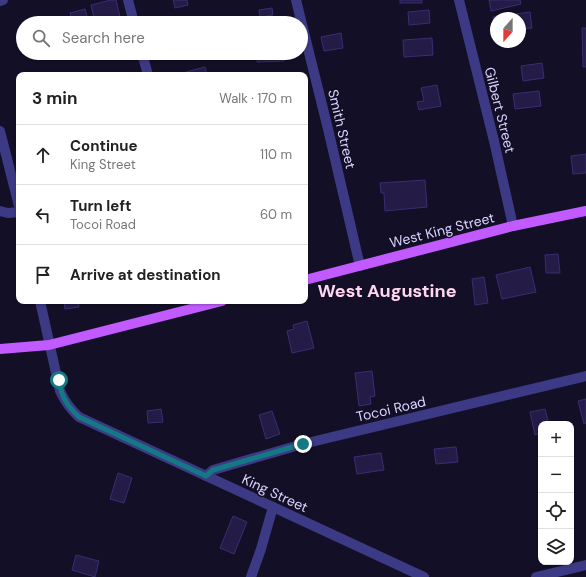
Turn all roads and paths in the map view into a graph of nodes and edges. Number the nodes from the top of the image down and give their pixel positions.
1 (3, 0) edge
2 (128, 0) edge
3 (296, 0) edge
4 (459, 0) edge
5 (0, 1) edge
6 (132, 16) edge
7 (300, 16) edge
8 (308, 48) edge
9 (144, 60) edge
10 (147, 72) edge
11 (0, 131) edge
12 (16, 194) edge
13 (0, 211) edge
14 (586, 211) edge
15 (16, 212) edge
16 (513, 226) junction
17 (360, 266) junction
18 (308, 279) edge
19 (41, 304) edge
20 (200, 304) edge
21 (49, 344) junction
22 (0, 349) edge
23 (586, 376) edge
24 (206, 476) junction
25 (273, 507) junction
26 (586, 565) edge
27 (251, 577) edge
28 (424, 577) edge
29 (536, 577) edge

1 - 5 street
2 - 6 street
3 - 7 street, Smith Street
4 - 16 street, Gilbert Street
8 - 17 street, Smith Street
9 - 10 street
11 - 12 street
13 - 15 street
14 - 16 main road, West King Street
16 - 17 main road, West King Street
17 - 18 main road, West King Street
19 - 21 street, King Street
20 - 21 main road
21 - 22 main road
21 - 24 street, King Street
23 - 24 street, Tocoi Road
24 - 25 street, King Street
25 - 27 street
25 - 28 street, King Street
26 - 29 street

